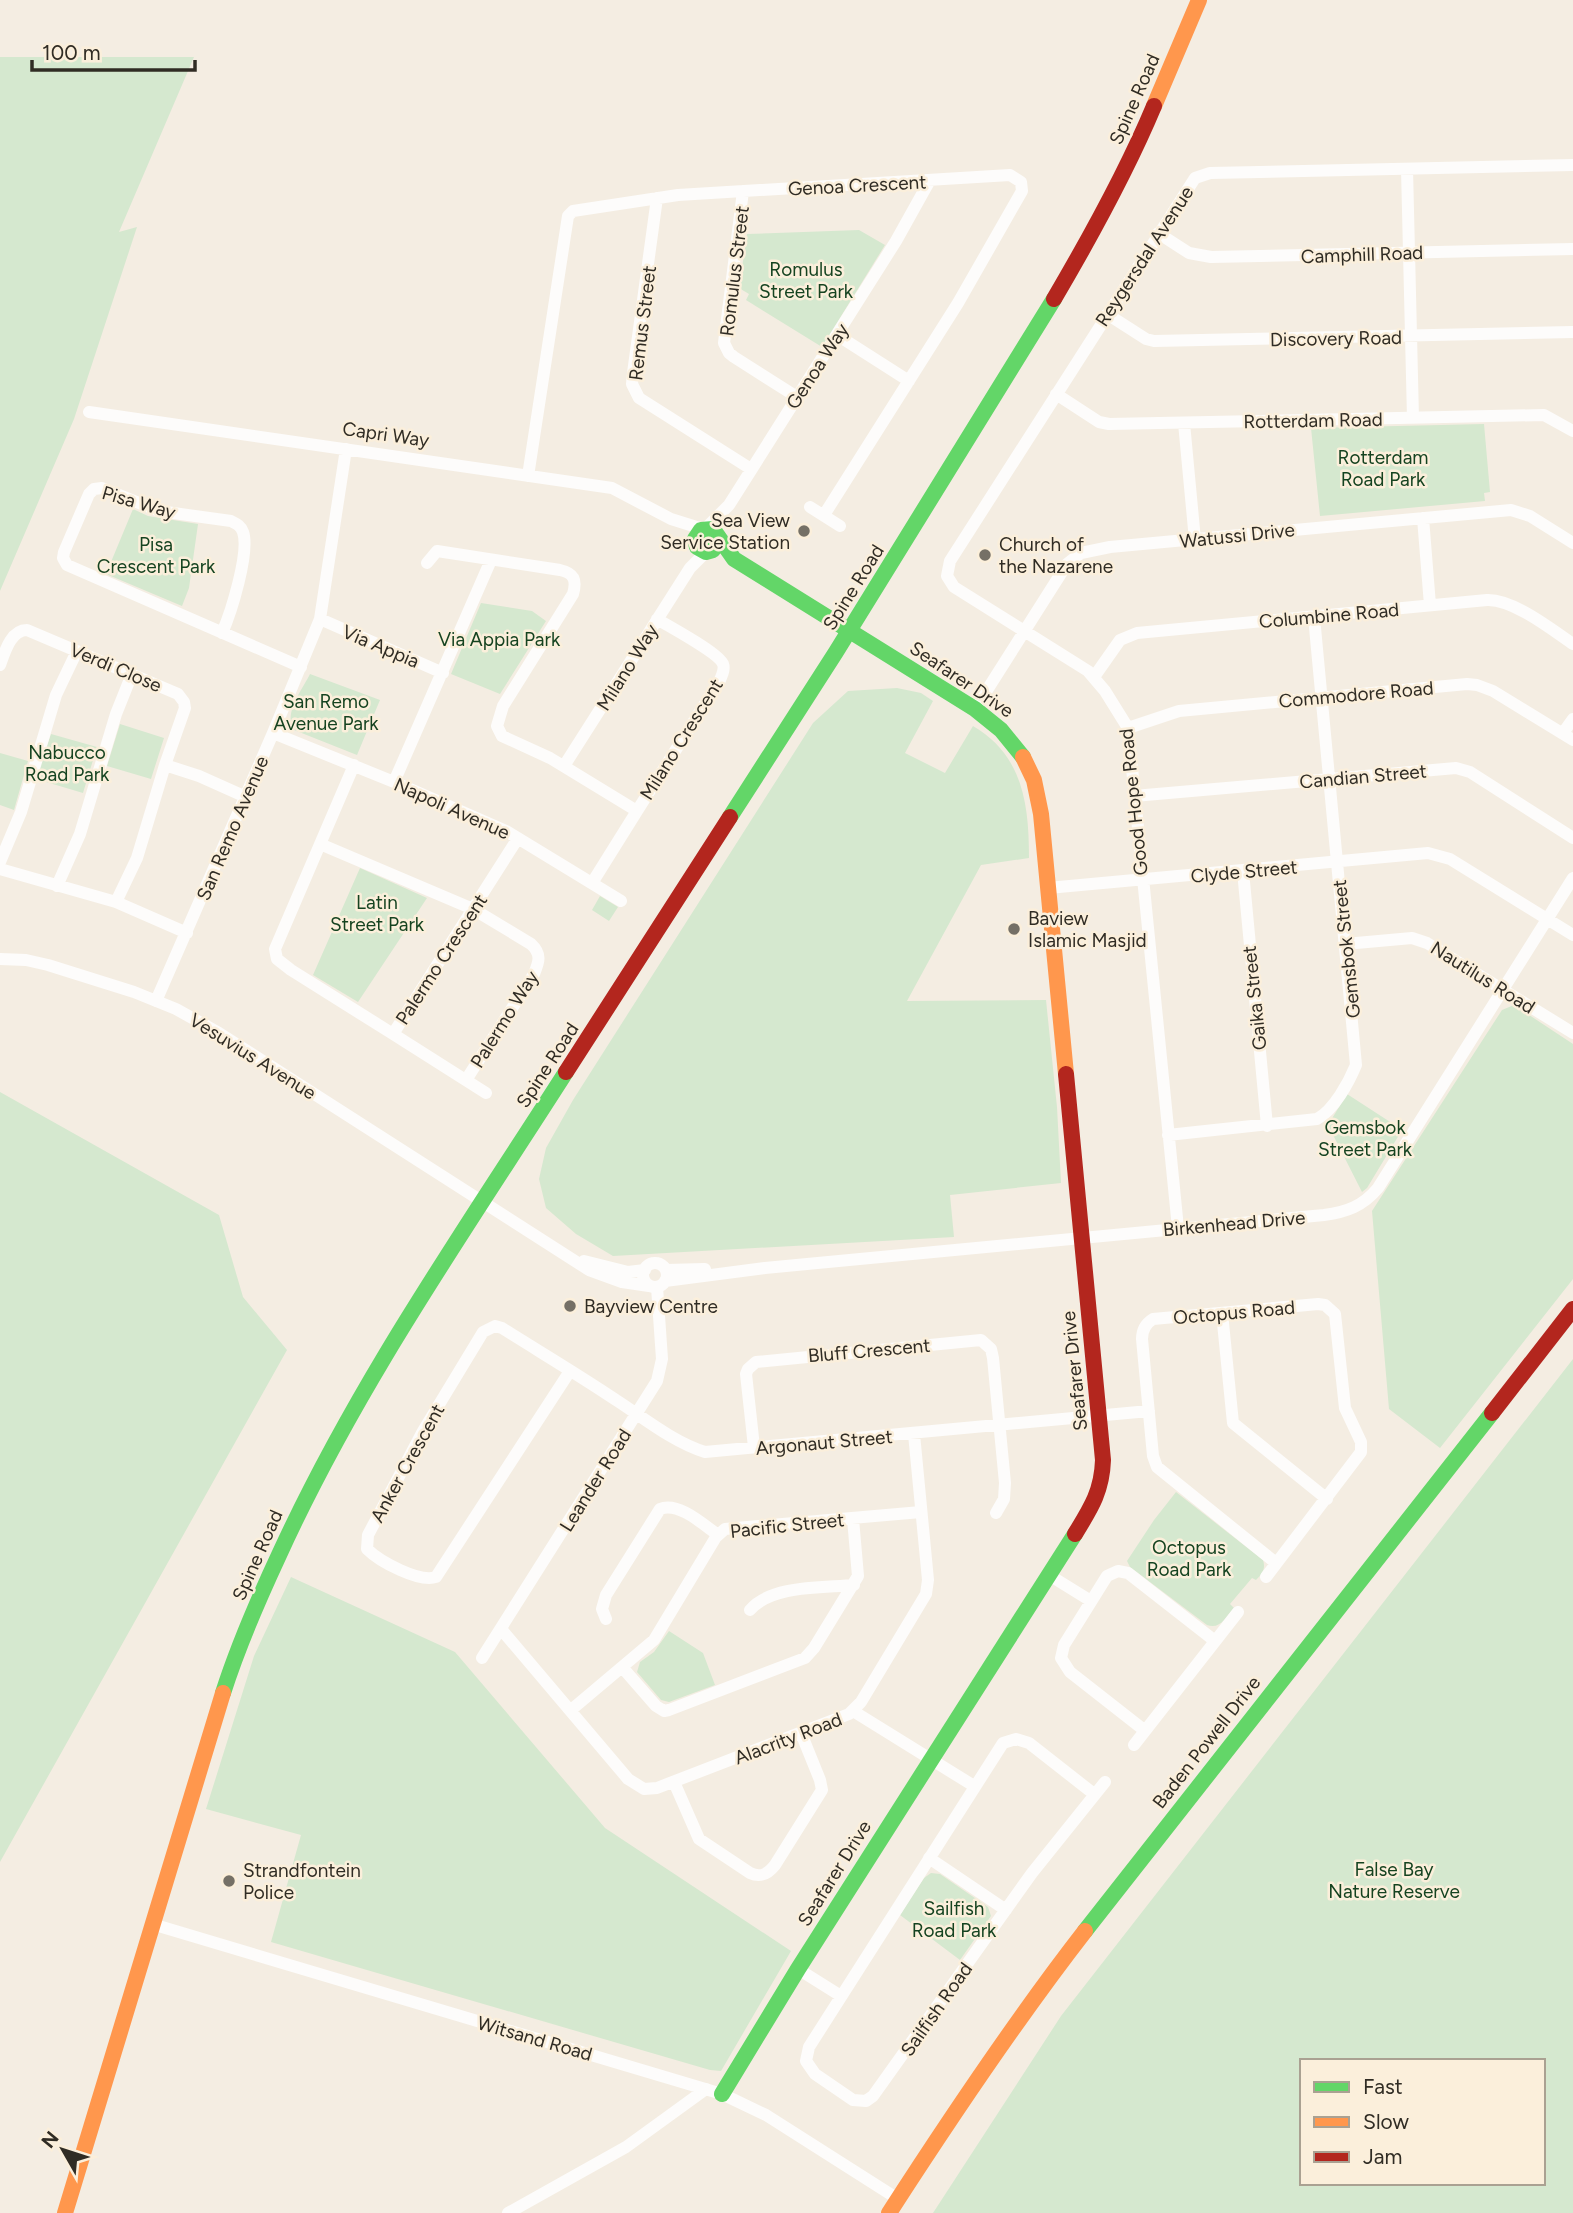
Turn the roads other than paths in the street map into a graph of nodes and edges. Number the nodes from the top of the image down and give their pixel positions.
1 (1199, 0) edge
2 (1573, 165) edge
3 (1408, 169) junction
4 (930, 180) junction
5 (743, 191) junction
6 (657, 198) junction
7 (1158, 233) junction
8 (1573, 249) edge
9 (1409, 252) junction
10 (1107, 314) junction
11 (1573, 332) edge
12 (837, 335) junction
13 (1412, 336) junction
14 (909, 381) junction
15 (1056, 394) junction
16 (797, 397) junction
17 (89, 412) dead end
18 (1413, 418) junction
19 (1184, 423) junction
20 (1573, 432) edge
21 (346, 449) junction
22 (751, 469) junction
23 (528, 476) junction
24 (810, 507) dead end
25 (824, 515) junction
26 (1423, 518) junction
27 (840, 526) dead end
28 (1195, 540) junction
29 (1572, 540) edge
30 (707, 541) junction
31 (491, 560) junction
32 (427, 563) dead end
33 (1430, 605) junction
34 (1314, 617) junction
35 (320, 619) junction
36 (657, 619) junction
37 (1024, 631) junction
38 (849, 632) junction
39 (222, 633) junction
40 (1573, 644) edge
41 (77, 651) junction
42 (0, 665) edge
43 (301, 667) junction
44 (443, 673) junction
45 (132, 674) junction
46 (1094, 677) junction
47 (1322, 697) junction
48 (975, 709) junction
49 (1573, 719) edge
50 (1128, 728) junction
51 (273, 733) junction
52 (1568, 737) edge
53 (165, 765) junction
54 (354, 765) junction
55 (564, 766) junction
56 (1330, 779) junction
57 (394, 782) junction
58 (1134, 796) junction
59 (246, 797) junction
60 (637, 811) junction
61 (518, 838) junction
62 (1573, 838) edge
63 (320, 844) junction
64 (0, 862) edge
65 (1338, 862) junction
66 (0, 869) edge
67 (1242, 871) junction
68 (1573, 878) edge
69 (1142, 880) junction
70 (592, 883) junction
71 (57, 886) junction
72 (1048, 888) junction
73 (621, 901) dead end
74 (116, 902) junction
75 (473, 909) junction
76 (1547, 918) junction
77 (187, 933) junction
78 (1573, 935) edge
79 (1345, 944) junction
80 (0, 959) edge
81 (1504, 990) junction
82 (156, 1001) junction
83 (1573, 1033) edge
84 (393, 1034) junction
85 (466, 1080) junction
86 (486, 1093) dead end
87 (1267, 1126) junction
88 (1168, 1135) junction
89 (485, 1202) junction
90 (1178, 1228) junction
91 (1081, 1238) junction
92 (571, 1257) junction
93 (645, 1270) junction
94 (659, 1281) junction
95 (1573, 1309) edge
96 (1222, 1314) junction
97 (570, 1371) junction
98 (1149, 1411) junction
99 (637, 1414) junction
100 (1100, 1416) junction
101 (1000, 1426) junction
102 (914, 1434) junction
103 (754, 1447) junction
104 (1326, 1499) junction
105 (921, 1512) junction
106 (996, 1513) dead end
107 (853, 1519) junction
108 (718, 1535) junction
109 (1276, 1563) junction
110 (1049, 1575) junction
111 (1266, 1577) dead end
112 (854, 1585) junction
113 (1091, 1601) junction
114 (750, 1610) dead end
115 (1238, 1612) dead end
116 (606, 1619) dead end
117 (501, 1629) junction
118 (1215, 1641) junction
119 (482, 1658) dead end
120 (622, 1667) junction
121 (571, 1710) junction
122 (853, 1711) junction
123 (1144, 1730) junction
124 (801, 1733) junction
125 (1134, 1745) dead end
126 (931, 1760) junction
127 (674, 1782) junction
128 (1105, 1783) dead end
129 (974, 1786) junction
130 (1094, 1794) junction
131 (929, 1858) junction
132 (1006, 1910) junction
133 (152, 1924) junction
134 (798, 1969) junction
135 (841, 1996) junction
136 (714, 2091) junction
137 (898, 2199) junction
138 (65, 2213) edge
139 (508, 2213) edge
140 (889, 2213) edge

1 - 38 main road, Spine Road
2 - 3 street, Reygersdal Avenue
3 - 7 street, Reygersdal Avenue
3 - 9 street
4 - 5 street, Genoa Crescent
4 - 12 street, Genoa Way
4 - 14 street, Genoa Crescent
5 - 6 street, Genoa Crescent
5 - 16 street, Romulus Street
6 - 22 street, Remus Street
6 - 23 street, Genoa Crescent
7 - 9 street, Camphill Road
7 - 10 street, Reygersdal Avenue
8 - 9 street, Camphill Road
9 - 13 street
10 - 13 street, Discovery Road
10 - 15 street, Reygersdal Avenue
11 - 13 street, Discovery Road
12 - 14 street
12 - 16 street, Genoa Way
13 - 18 street
14 - 25 street, Genoa Crescent
15 - 19 street, Rotterdam Road
15 - 37 street, Reygersdal Avenue
16 - 22 street, Genoa Way
17 - 21 street, Capri Way
18 - 19 street, Rotterdam Road
18 - 20 street, Rotterdam Road
19 - 28 street
21 - 23 street, Capri Way
21 - 35 street, San Remo Avenue
22 - 30 street, Genoa Way
23 - 30 street, Capri Way
24 - 25 street
25 - 27 street
26 - 28 street, Watussi Drive
26 - 29 street, Watussi Drive
26 - 33 street
28 - 37 street, Watussi Drive
30 - 36 street, Milano Way
30 - 38 main road, Capri Way
31 - 32 street
31 - 44 street, Via Appia
31 - 55 street
33 - 34 street, Columbine Road
33 - 40 street, Columbine Road
34 - 46 street, Columbine Road
34 - 47 street, Gemsbok Street
35 - 43 street, San Remo Avenue
35 - 44 street, Via Appia
36 - 55 street, Milano Way
36 - 60 street, Milano Crescent
37 - 46 street, Good Hope Road
37 - 48 street, Watussi Drive
38 - 48 main road, Seafarer Drive
38 - 89 main road, Spine Road
39 - 39 street, Pisa Way
39 - 43 street, Pisa Way
41 - 42 street, Verdi Close
41 - 45 street, Verdi Close
41 - 64 street
43 - 51 street, San Remo Avenue
44 - 57 street, Via Appia
45 - 53 street, Verdi Close
45 - 71 street
46 - 50 street, Good Hope Road
47 - 50 street, Commodore Road
47 - 52 street, Commodore Road
47 - 56 street, Gemsbok Street
48 - 72 main road, Seafarer Drive
49 - 52 street
50 - 58 street, Good Hope Road
51 - 54 street, Napoli Avenue
51 - 59 street, San Remo Avenue
53 - 59 street
53 - 74 street, Verdi Close
54 - 57 street, Napoli Avenue
54 - 63 street, Palermo Crescent
55 - 60 street, Milano Crescent
56 - 58 street, Candian Street
56 - 62 street, Candian Street
56 - 65 street, Gemsbok Street
57 - 61 street, Napoli Avenue
58 - 69 street, Good Hope Road
59 - 77 street, San Remo Avenue
60 - 70 street, Milano Crescent
61 - 70 street, Napoli Avenue
61 - 75 street, Palermo Crescent
63 - 75 street
63 - 84 street, Palermo Crescent
65 - 67 street, Clyde Street
65 - 76 street, Clyde Street
65 - 79 street, Gemsbok Street
66 - 71 street
67 - 69 street, Clyde Street
67 - 87 street, Gaika Street
68 - 76 street
69 - 72 street, Clyde Street
69 - 88 street, Good Hope Road
70 - 73 street, Napoli Avenue
71 - 74 street
72 - 91 main road, Seafarer Drive
74 - 77 street
75 - 84 street, Palermo Crescent
75 - 85 street, Palermo Way
76 - 78 street, Clyde Street
76 - 81 street, Birkenhead Drive
77 - 82 street, San Remo Avenue
79 - 81 street, Nautilus Road
79 - 87 street, Gemsbok Street
80 - 82 street, Vesuvius Avenue
81 - 83 street, Nautilus Road
81 - 90 street, Birkenhead Drive
82 - 89 street, Vesuvius Avenue
84 - 85 street
85 - 86 street
87 - 88 street, Gemsbok Street
88 - 90 street, Good Hope Road
89 - 92 street, Birkenhead Drive
89 - 133 main road, Spine Road
90 - 91 street, Birkenhead Drive
91 - 94 street, Birkenhead Drive
91 - 100 main road, Seafarer Drive
92 - 93 street, Birkenhead Drive
92 - 94 street, Birkenhead Drive
93 - 94 street, Leander Road
93 - 94 street, Birkenhead Drive
94 - 99 street, Leander Road
95 - 137 main road, Baden Powell Drive
96 - 98 street, Octopus Road
96 - 104 street
96 - 104 street, Octopus Road
97 - 97 street, Anker Crescent
97 - 99 street, Argonaut Street
98 - 100 street, Argonaut Street
98 - 109 street, Octopus Road
99 - 103 street, Argonaut Street
99 - 117 street, Leander Road
100 - 101 street, Argonaut Street
100 - 110 main road, Seafarer Drive
101 - 102 street, Argonaut Street
101 - 103 street, Bluff Crescent
101 - 106 street
102 - 103 street, Argonaut Street
102 - 105 street, Alacrity Road
104 - 109 street, Octopus Road
105 - 107 street, Pacific Street
105 - 122 street, Alacrity Road
107 - 108 street, Pacific Street
107 - 112 street
108 - 116 street
108 - 120 street, Pacific Street
109 - 111 street, Octopus Road
110 - 113 street
110 - 126 main road, Seafarer Drive
112 - 114 street
112 - 120 street
113 - 118 street
113 - 123 street
115 - 118 street
117 - 119 street, Leander Road
117 - 121 street, Alacrity Road
118 - 123 street
120 - 121 street, Pacific Street
121 - 127 street, Alacrity Road
122 - 124 street, Alacrity Road
122 - 126 street
123 - 125 street
124 - 127 street, Alacrity Road
124 - 127 street
126 - 129 street
126 - 134 main road, Seafarer Drive
128 - 130 street, Sailfish Road
129 - 130 street, Sailfish Road
129 - 131 street, Sailfish Road
130 - 132 street, Sailfish Road
131 - 132 street
131 - 135 street, Sailfish Road
132 - 135 street, Sailfish Road
133 - 136 street, Witsand Road
133 - 138 main road, Spine Road
134 - 135 street
134 - 136 main road, Seafarer Drive
136 - 137 street, Witsand Road
136 - 139 street
137 - 140 main road, Baden Powell Drive

